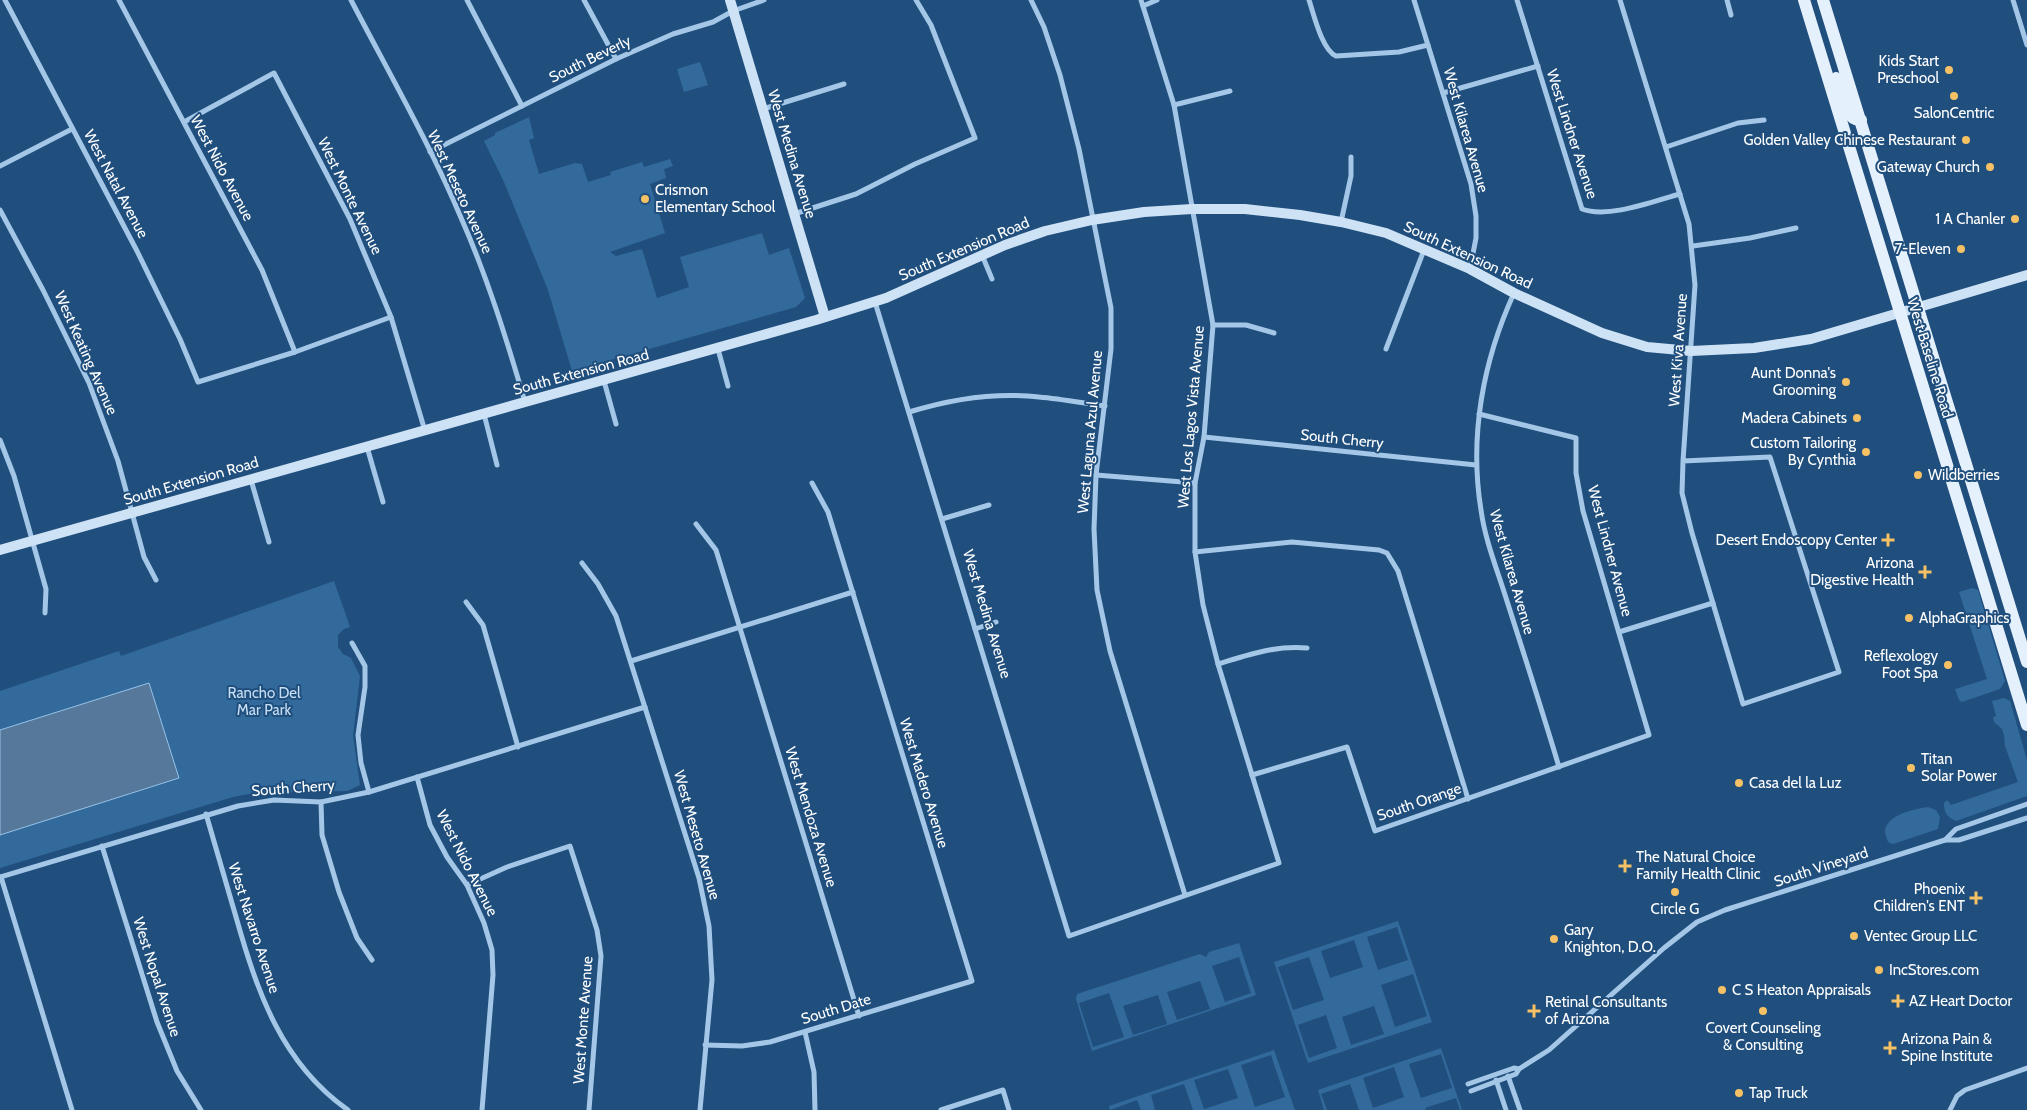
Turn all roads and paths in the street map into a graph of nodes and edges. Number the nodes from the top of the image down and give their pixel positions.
1 (6, 0) edge
2 (119, 0) edge
3 (351, 0) edge
4 (467, 0) edge
5 (584, 0) edge
6 (730, 0) edge
7 (764, 0) edge
8 (916, 0) edge
9 (1031, 0) edge
10 (1157, 0) edge
11 (1309, 0) edge
12 (1414, 0) edge
13 (1517, 0) edge
14 (1620, 0) edge
15 (1727, 0) edge
16 (1804, 0) edge
17 (1823, 0) edge
18 (2013, 0) edge
19 (1142, 3) edge
20 (733, 11) junction
21 (1731, 15) dead end
22 (1428, 45) junction
23 (2027, 45) edge
24 (1819, 50) junction
25 (616, 59) junction
26 (1538, 66) junction
27 (844, 84) dead end
28 (1230, 91) dead end
29 (1443, 93) junction
30 (1174, 105) junction
31 (522, 106) junction
32 (763, 109) junction
33 (1764, 120) dead end
34 (1861, 120) junction
35 (184, 122) junction
36 (72, 128) junction
37 (1666, 147) junction
38 (430, 152) junction
39 (1351, 157) dead end
40 (0, 166) edge
41 (1680, 194) junction
42 (1192, 208) junction
43 (0, 210) edge
44 (794, 214) junction
45 (1092, 220) junction
46 (1341, 222) junction
47 (1796, 228) dead end
48 (1692, 246) junction
49 (1424, 250) junction
50 (982, 255) junction
51 (1470, 269) junction
52 (2027, 275) edge
53 (992, 279) dead end
54 (1514, 293) junction
55 (875, 302) junction
56 (1918, 308) junction
57 (1900, 313) junction
58 (391, 317) junction
59 (825, 317) junction
60 (1213, 325) junction
61 (1274, 333) dead end
62 (718, 349) junction
63 (1386, 349) dead end
64 (1691, 351) junction
65 (295, 352) junction
66 (604, 381) junction
67 (728, 386) dead end
68 (525, 403) junction
69 (1105, 406) junction
70 (909, 412) junction
71 (484, 413) junction
72 (1479, 414) junction
73 (616, 424) dead end
74 (425, 431) junction
75 (1204, 437) junction
76 (0, 440) edge
77 (367, 447) junction
78 (1682, 460) junction
79 (497, 465) dead end
80 (1476, 465) junction
81 (1096, 475) junction
82 (251, 479) junction
83 (812, 483) dead end
84 (1195, 483) junction
85 (383, 502) dead end
86 (989, 505) dead end
87 (133, 513) junction
88 (942, 519) junction
89 (696, 524) dead end
90 (33, 541) junction
91 (269, 542) dead end
92 (0, 550) edge
93 (1195, 552) junction
94 (582, 563) dead end
95 (156, 580) dead end
96 (852, 592) junction
97 (466, 602) dead end
98 (1713, 603) junction
99 (44, 613) dead end
100 (996, 622) dead end
101 (740, 626) junction
102 (975, 629) junction
103 (1619, 632) junction
104 (352, 643) dead end
105 (1307, 648) dead end
106 (631, 661) junction
107 (2027, 662) edge
108 (1218, 664) junction
109 (645, 707) junction
110 (2027, 724) edge
111 (1650, 735) joint
112 (518, 747) junction
113 (1559, 767) junction
114 (1252, 775) junction
115 (417, 777) junction
116 (369, 792) junction
117 (1468, 799) junction
118 (321, 802) junction
119 (2027, 804) edge
120 (206, 814) junction
121 (2027, 818) edge
122 (1945, 840) junction
123 (102, 846) junction
124 (1, 877) edge
125 (467, 885) junction
126 (1185, 896) junction
127 (372, 960) dead end
128 (972, 981) joint
129 (859, 1016) junction
130 (805, 1032) junction
131 (705, 1045) junction
132 (2027, 1068) edge
133 (1520, 1069) junction
134 (1506, 1070) junction
135 (1494, 1075) junction
136 (1509, 1077) junction
137 (1496, 1082) junction
138 (1468, 1084) dead end
139 (1471, 1091) dead end
140 (72, 1110) edge
141 (201, 1110) edge
142 (348, 1110) edge
143 (482, 1110) edge
144 (589, 1110) edge
145 (700, 1110) edge
146 (815, 1110) edge
147 (941, 1110) edge
148 (1009, 1110) edge
149 (1506, 1110) edge
150 (1520, 1110) edge
151 (1950, 1110) edge

1 - 36 street, West Natal Avenue
2 - 35 street, West Nido Avenue
3 - 38 street, West Meseto Avenue
4 - 31 street
5 - 25 street
6 - 20 street, West Medina Avenue
7 - 20 street, South Beverly
8 - 44 street
9 - 45 street, West Laguna Azul Avenue
10 - 19 street
11 - 22 street
12 - 22 street, West Kilarea Avenue
13 - 26 street, West Lindner Avenue
14 - 37 street, West Kiva Avenue
15 - 21 street
16 - 24 main road, West Baseline Road
17 - 34 main road, West Baseline Road
18 - 23 street
19 - 30 street, West Los Lagos Vista Avenue
20 - 25 street, South Beverly
20 - 32 street, West Medina Avenue
22 - 29 street, West Kilarea Avenue
24 - 34 main road
24 - 57 main road, West Baseline Road
25 - 31 street, South Beverly
26 - 29 street
26 - 41 street, West Lindner Avenue
27 - 32 street
28 - 30 street
29 - 51 street, West Kilarea Avenue
30 - 42 street, West Los Lagos Vista Avenue
31 - 38 street, South Beverly
32 - 44 street, West Medina Avenue
33 - 37 street
34 - 56 main road, West Baseline Road
35 - 58 street, West Monte Avenue
35 - 65 street, West Nido Avenue
36 - 40 street
36 - 65 street, West Natal Avenue
37 - 41 street, West Kiva Avenue
38 - 68 street, West Meseto Avenue
39 - 46 street
41 - 48 street, West Kiva Avenue
42 - 45 street, South Extension Road
42 - 46 street, South Extension Road
42 - 60 street, West Los Lagos Vista Avenue
43 - 87 street, West Keating Avenue
44 - 59 street, West Medina Avenue
45 - 50 street, South Extension Road
45 - 69 street, West Laguna Azul Avenue
46 - 49 street, South Extension Road
47 - 48 street
48 - 64 street, West Kiva Avenue
49 - 51 street, South Extension Road
49 - 63 street
50 - 53 street
50 - 55 street, South Extension Road
51 - 54 street, South Extension Road
52 - 56 street, South Extension Road
54 - 64 street, South Extension Road
54 - 72 street, West Kilarea Avenue
55 - 59 street, South Extension Road
55 - 70 street, West Medina Avenue
56 - 57 street, South Extension Road
56 - 107 main road, West Baseline Road
57 - 64 street, South Extension Road
57 - 110 main road, West Baseline Road
58 - 65 street
58 - 74 street, West Monte Avenue
59 - 62 street, South Extension Road
60 - 61 street
60 - 75 street, West Los Lagos Vista Avenue
62 - 66 street, South Extension Road
62 - 67 street
64 - 78 street, West Kiva Avenue
66 - 68 street, South Extension Road
66 - 73 street
68 - 71 street, South Extension Road
69 - 70 street
69 - 81 street, West Laguna Azul Avenue
70 - 88 street, West Medina Avenue
71 - 74 street, South Extension Road
71 - 79 street
72 - 80 street, West Kilarea Avenue
72 - 103 street, West Lindner Avenue
74 - 77 street, South Extension Road
75 - 80 street, South Cherry
75 - 84 street, West Los Lagos Vista Avenue
76 - 90 street
77 - 82 street, South Extension Road
77 - 85 street
78 - 98 street, West Kiva Avenue
78 - 98 street, West Kiva Avenue
80 - 113 street, West Kilarea Avenue
81 - 84 street
81 - 126 street, West Laguna Azul Avenue
82 - 87 street, South Extension Road
82 - 91 street
83 - 96 street, West Madero Avenue
84 - 93 street, West Los Lagos Vista Avenue
86 - 88 street
87 - 90 street, South Extension Road
87 - 95 street, West Keating Avenue
88 - 102 street, West Medina Avenue
89 - 101 street, West Mendoza Avenue
90 - 92 street, South Extension Road
90 - 99 street
93 - 108 street, West Los Lagos Vista Avenue
93 - 117 street
94 - 106 street, West Meseto Avenue
96 - 101 street
96 - 128 street, West Madero Avenue
97 - 112 street
98 - 103 street
100 - 102 street
101 - 106 street
101 - 129 street, West Mendoza Avenue
102 - 126 street, West Medina Avenue
103 - 111 street, West Lindner Avenue
104 - 116 street
105 - 108 street
106 - 109 street, West Meseto Avenue
108 - 114 street, West Los Lagos Vista Avenue
109 - 112 street, South Cherry
109 - 131 street, West Meseto Avenue
111 - 113 street, South Orange
112 - 115 street, South Cherry
113 - 117 street, South Orange
114 - 117 street, South Orange
114 - 126 street, West Los Lagos Vista Avenue
115 - 116 street, South Cherry
115 - 125 street, West Nido Avenue
116 - 118 street, South Cherry
118 - 120 street, South Cherry
118 - 127 street
119 - 122 street, South Vineyard
120 - 123 street, South Cherry
120 - 142 street, West Navarro Avenue
121 - 122 street, South Vineyard
122 - 133 street, South Vineyard
123 - 124 street, South Cherry
123 - 141 street, West Nopal Avenue
124 - 140 street
125 - 143 street, West Nido Avenue
125 - 144 street, West Monte Avenue
128 - 129 street, South Date
129 - 130 street, South Date
130 - 131 street, South Date
130 - 146 street
131 - 145 street, West Meseto Avenue
132 - 151 street
133 - 134 street, South Vineyard
133 - 136 street, South Vineyard
134 - 135 street, South Vineyard
134 - 136 street
135 - 137 street
135 - 138 street, South Vineyard
136 - 137 street, South Vineyard
136 - 150 street
137 - 139 street, South Vineyard
137 - 149 street
147 - 148 street

